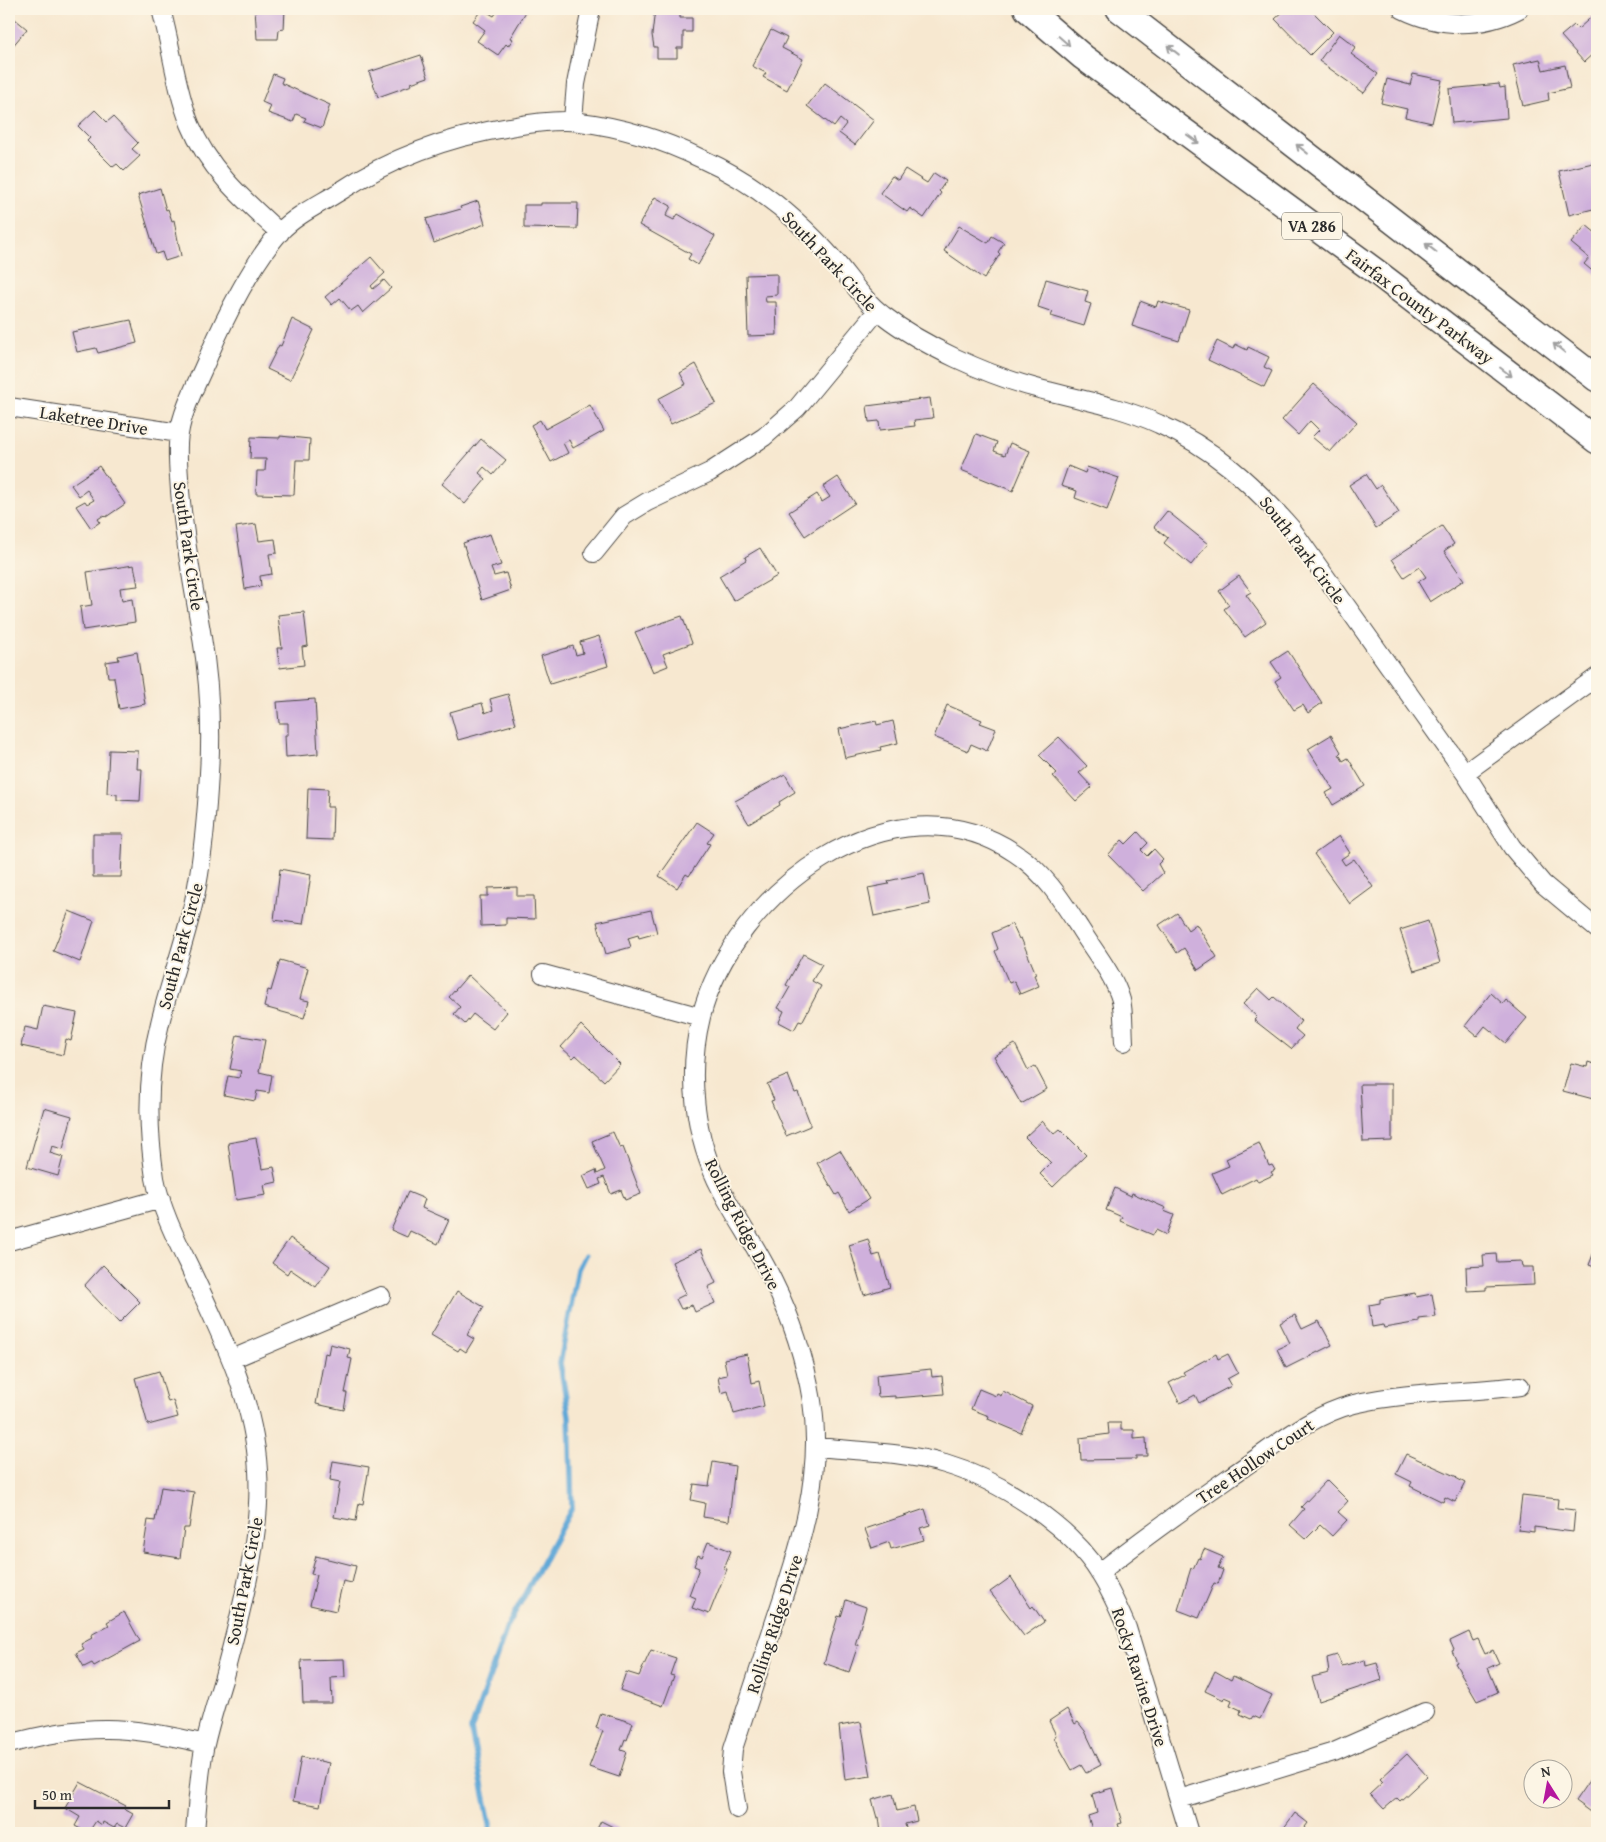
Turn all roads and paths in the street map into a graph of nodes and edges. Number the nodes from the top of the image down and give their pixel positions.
1 (591, 9) edge
2 (1027, 9) edge
3 (1119, 9) edge
4 (1402, 9) edge
5 (1519, 9) edge
6 (162, 13) dead end
7 (573, 120) junction
8 (280, 233) junction
9 (877, 312) junction
10 (1597, 379) edge
11 (9, 407) edge
12 (179, 434) junction
13 (1597, 441) edge
14 (594, 553) dead end
15 (1597, 677) edge
16 (1465, 773) junction
17 (1597, 929) edge
18 (543, 974) dead end
19 (701, 1017) junction
20 (1124, 1042) dead end
21 (161, 1199) junction
22 (9, 1241) edge
23 (381, 1296) dead end
24 (232, 1359) junction
25 (1520, 1386) dead end
26 (817, 1447) junction
27 (1100, 1572) junction
28 (1425, 1712) dead end
29 (9, 1744) edge
30 (205, 1744) junction
31 (1179, 1799) junction
32 (737, 1810) dead end
33 (196, 1833) edge
34 (1189, 1833) edge

1 - 7 street
2 -> 13 highway, Fairfax County Parkway / VA 286
10 -> 3 highway, VA 286
4 - 5 street
6 - 8 street
7 - 8 street, South Park Circle
7 - 9 street, South Park Circle
8 - 12 street, South Park Circle
9 - 14 street
9 - 16 street, South Park Circle
11 - 12 street, Laketree Drive
12 - 21 street, South Park Circle
15 - 16 street
16 - 17 street, South Park Circle
18 - 19 street
19 - 20 street, Rolling Ridge Drive
19 - 26 street, Rolling Ridge Drive
21 - 22 street
21 - 24 street, South Park Circle
23 - 24 street
24 - 30 street, South Park Circle
25 - 27 street, Tree Hollow Court
26 - 27 street, Rocky Ravine Drive
26 - 32 street, Rolling Ridge Drive
27 - 31 street, Rocky Ravine Drive
28 - 31 street
29 - 30 street
30 - 33 street, South Park Circle
31 - 34 street, Rocky Ravine Drive

